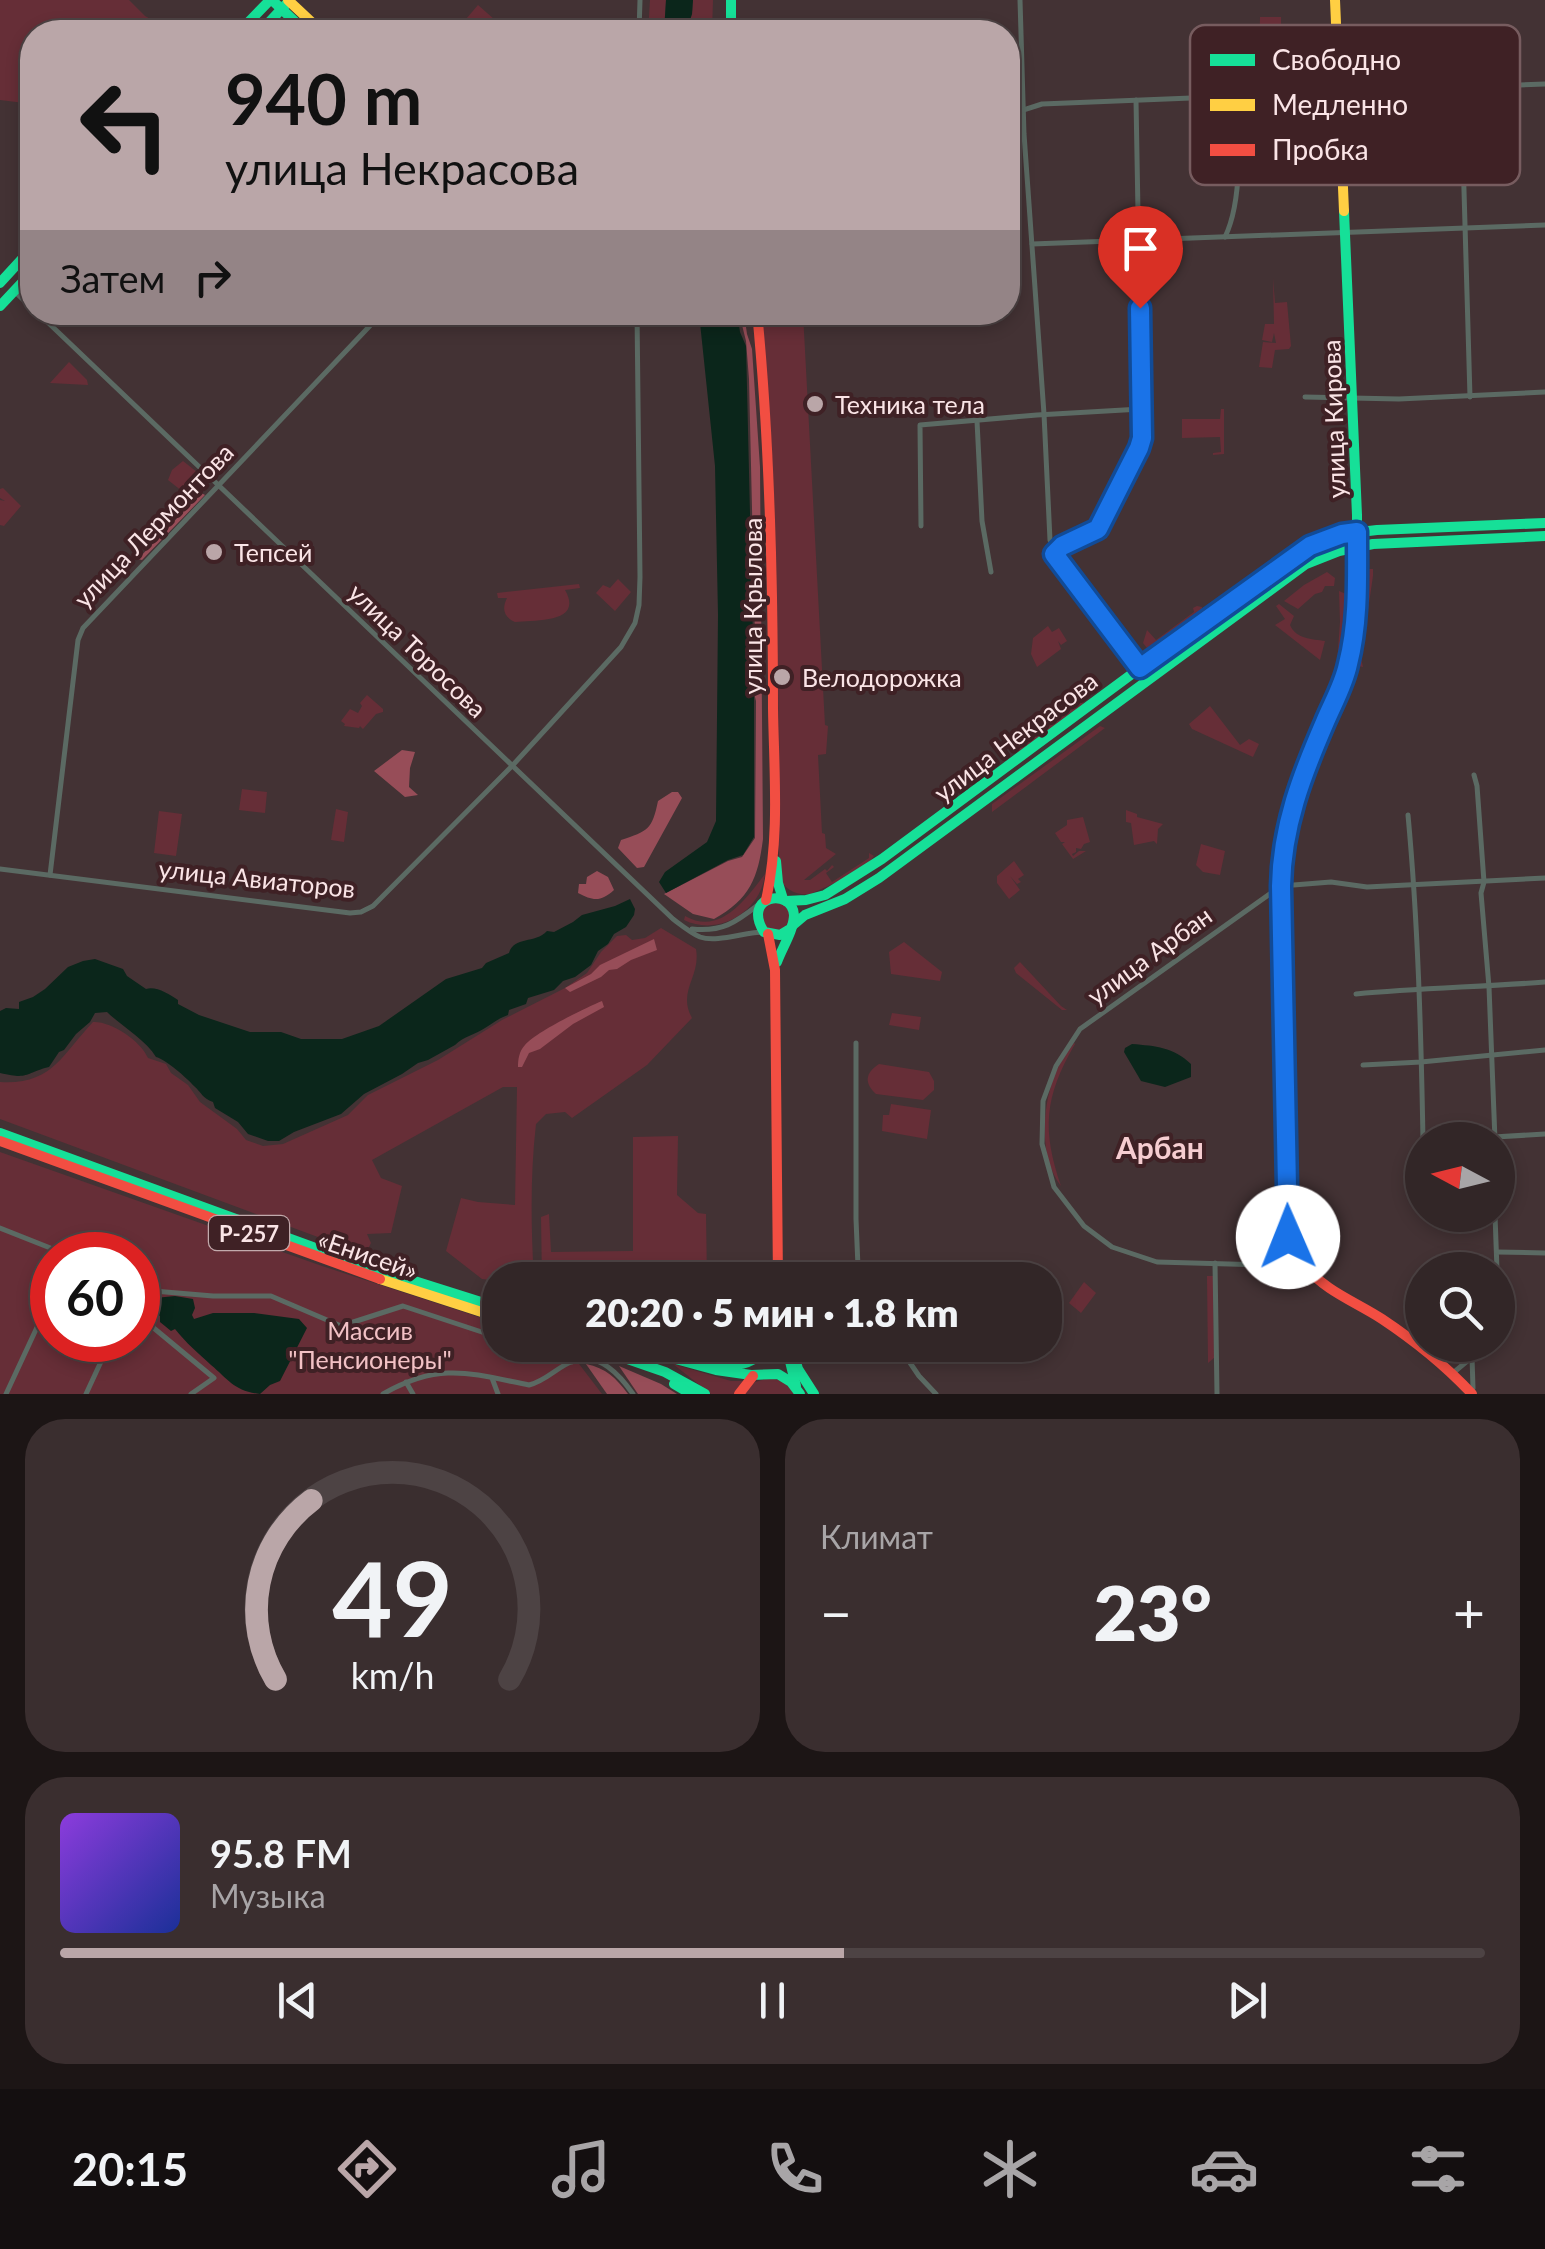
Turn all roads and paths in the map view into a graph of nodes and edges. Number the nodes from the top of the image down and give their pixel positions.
1 (271, 0) edge
2 (1020, 0) edge
3 (1334, 0) edge
4 (287, 2) edge
5 (251, 20) edge
6 (308, 20) edge
7 (1335, 25) edge
8 (1545, 84) edge
9 (1520, 86) edge
10 (1190, 98) edge
11 (1136, 100) junction
12 (1024, 108) junction
13 (1020, 110) edge
14 (1236, 185) edge
15 (1343, 185) edge
16 (1463, 185) edge
17 (1545, 225) edge
18 (1464, 227) junction
19 (1345, 232) junction
20 (1224, 237) junction
21 (1138, 240) junction
22 (1032, 244) junction
23 (20, 260) edge
24 (1, 280) edge
25 (20, 285) edge
26 (14, 291) junction
27 (20, 296) edge
28 (0, 306) edge
29 (51, 325) edge
30 (371, 325) edge
31 (637, 325) edge
32 (758, 325) edge
33 (1545, 392) edge
34 (1304, 396) dead end
35 (1470, 397) junction
36 (1352, 398) junction
37 (1141, 409) junction
38 (1044, 414) junction
39 (977, 421) junction
40 (218, 486) junction
41 (1545, 523) edge
42 (921, 526) dead end
43 (1357, 532) junction
44 (1545, 536) edge
45 (1357, 546) junction
46 (1054, 554) junction
47 (991, 572) dead end
48 (1140, 668) junction
49 (1148, 679) junction
50 (512, 766) junction
51 (1474, 775) dead end
52 (1408, 815) dead end
53 (774, 834) junction
54 (0, 869) edge
55 (50, 875) junction
56 (1545, 878) edge
57 (1484, 882) junction
58 (1414, 885) junction
59 (1281, 886) junction
60 (785, 900) junction
61 (764, 901) junction
62 (791, 927) junction
63 (688, 929) junction
64 (766, 933) junction
65 (775, 970) junction
66 (1545, 982) edge
67 (1488, 987) junction
68 (1419, 988) junction
69 (1356, 994) dead end
70 (856, 1042) dead end
71 (1545, 1050) edge
72 (1492, 1054) junction
73 (1422, 1062) junction
74 (1363, 1065) dead end
75 (1420, 1122) edge
76 (1494, 1122) edge
77 (0, 1132) edge
78 (1545, 1134) edge
79 (1515, 1137) edge
80 (0, 1142) edge
81 (0, 1228) edge
82 (1496, 1232) edge
83 (30, 1240) edge
84 (1288, 1244) junction
85 (1497, 1252) edge
86 (1515, 1252) edge
87 (1545, 1253) edge
88 (1294, 1254) junction
89 (780, 1262) edge
90 (858, 1262) edge
91 (1216, 1263) junction
92 (1280, 1264) junction
93 (1302, 1272) junction
94 (160, 1292) edge
95 (482, 1302) edge
96 (482, 1312) edge
97 (482, 1332) edge
98 (160, 1333) edge
99 (30, 1342) edge
100 (101, 1362) edge
101 (572, 1362) edge
102 (601, 1362) edge
103 (629, 1362) edge
104 (634, 1362) edge
105 (686, 1362) edge
106 (752, 1362) edge
107 (763, 1362) edge
108 (793, 1362) edge
109 (795, 1362) edge
110 (909, 1362) edge
111 (1466, 1362) edge
112 (1472, 1362) edge
113 (693, 1364) junction
114 (1453, 1373) junction
115 (753, 1376) junction
116 (492, 1378) junction
117 (406, 1382) junction
118 (800, 1391) edge
119 (1472, 1391) edge
120 (6, 1394) edge
121 (86, 1394) edge
122 (191, 1394) edge
123 (383, 1394) edge
124 (413, 1394) edge
125 (498, 1394) edge
126 (633, 1394) edge
127 (691, 1394) edge
128 (705, 1394) edge
129 (738, 1394) edge
130 (814, 1394) edge
131 (936, 1394) edge
132 (1218, 1394) edge

1 - 4 main road
1 - 5 main road
2 - 12 street
3 - 7 main road, улица Кирова
4 - 6 main road
8 - 9 street
10 - 11 street
11 - 12 street
11 - 21 street
12 - 13 street
12 - 22 street
14 - 20 street
15 - 19 main road, улица Кирова
16 - 18 street
17 - 18 street
18 - 19 street
18 - 35 street
19 - 20 street
19 - 36 main road, улица Кирова
20 - 21 street
21 - 22 street
21 - 37 street
22 - 38 street
23 - 24 main road
24 - 26 main road, улица Торосова
25 - 26 main road
26 - 27 street, улица Торосова
26 - 28 main road
29 - 40 street, улица Торосова
30 - 40 street, улица Лермонтова
31 - 50 street
32 - 53 main road, улица Крылова
33 - 35 street
34 - 36 street
35 - 36 street
36 - 43 main road, улица Кирова
37 - 38 street
37 - 46 street
38 - 39 street
38 - 46 street
39 - 42 street
39 - 47 street
40 - 50 street, улица Торосова
40 - 55 street, улица Лермонтова
41 - 43 main road, улица Некрасова
43 - 45 main road, улица Кирова
43 - 48 main road, улица Некрасова
44 - 45 main road, улица Некрасова
45 - 49 main road, улица Некрасова
45 - 59 main road, улица Кирова
46 - 48 street
48 - 49 street
48 - 60 main road, улица Некрасова
49 - 62 main road, улица Некрасова
50 - 55 street, улица Авиаторов
50 - 63 street, улица Торосова
51 - 57 street
52 - 58 street
53 - 60 main road
53 - 61 main road, улица Крылова
54 - 55 street, улица Авиаторов
56 - 57 street
57 - 58 street
57 - 67 street
58 - 59 street
58 - 68 street
59 - 84 main road, улица Кирова
59 - 91 street, улица Арбан
60 - 61 main road
60 - 62 main road
61 - 63 street
61 - 64 main road, улица Крылова
62 - 64 main road
62 - 65 main road
63 - 64 street
64 - 65 main road, улица Крылова
65 - 89 main road, улица Крылова
66 - 67 street
67 - 68 street
67 - 72 street
68 - 69 street
68 - 73 street
70 - 90 street
71 - 72 street
72 - 73 street
72 - 76 street
73 - 74 street
73 - 75 street
77 - 95 main road, «Енисей» / Р-257
78 - 79 street
80 - 96 main road, «Енисей» / Р-257
81 - 83 street
82 - 85 street
84 - 88 main road
84 - 92 main road
86 - 87 street
88 - 92 main road
88 - 93 main road
91 - 92 street, улица Арбан
91 - 132 street
92 - 93 main road
93 - 114 main road
94 - 97 street
98 - 122 street
99 - 120 street
100 - 121 street
101 - 116 street
102 - 126 street
103 - 127 main road
104 - 128 main road
105 - 113 main road
106 - 113 main road
107 - 115 main road
108 - 118 main road
109 - 130 main road
110 - 131 street
111 - 114 street
112 - 119 street
113 - 115 main road
114 - 119 main road
115 - 118 main road
115 - 129 main road
116 - 117 street
116 - 125 street
117 - 123 street
117 - 124 street

